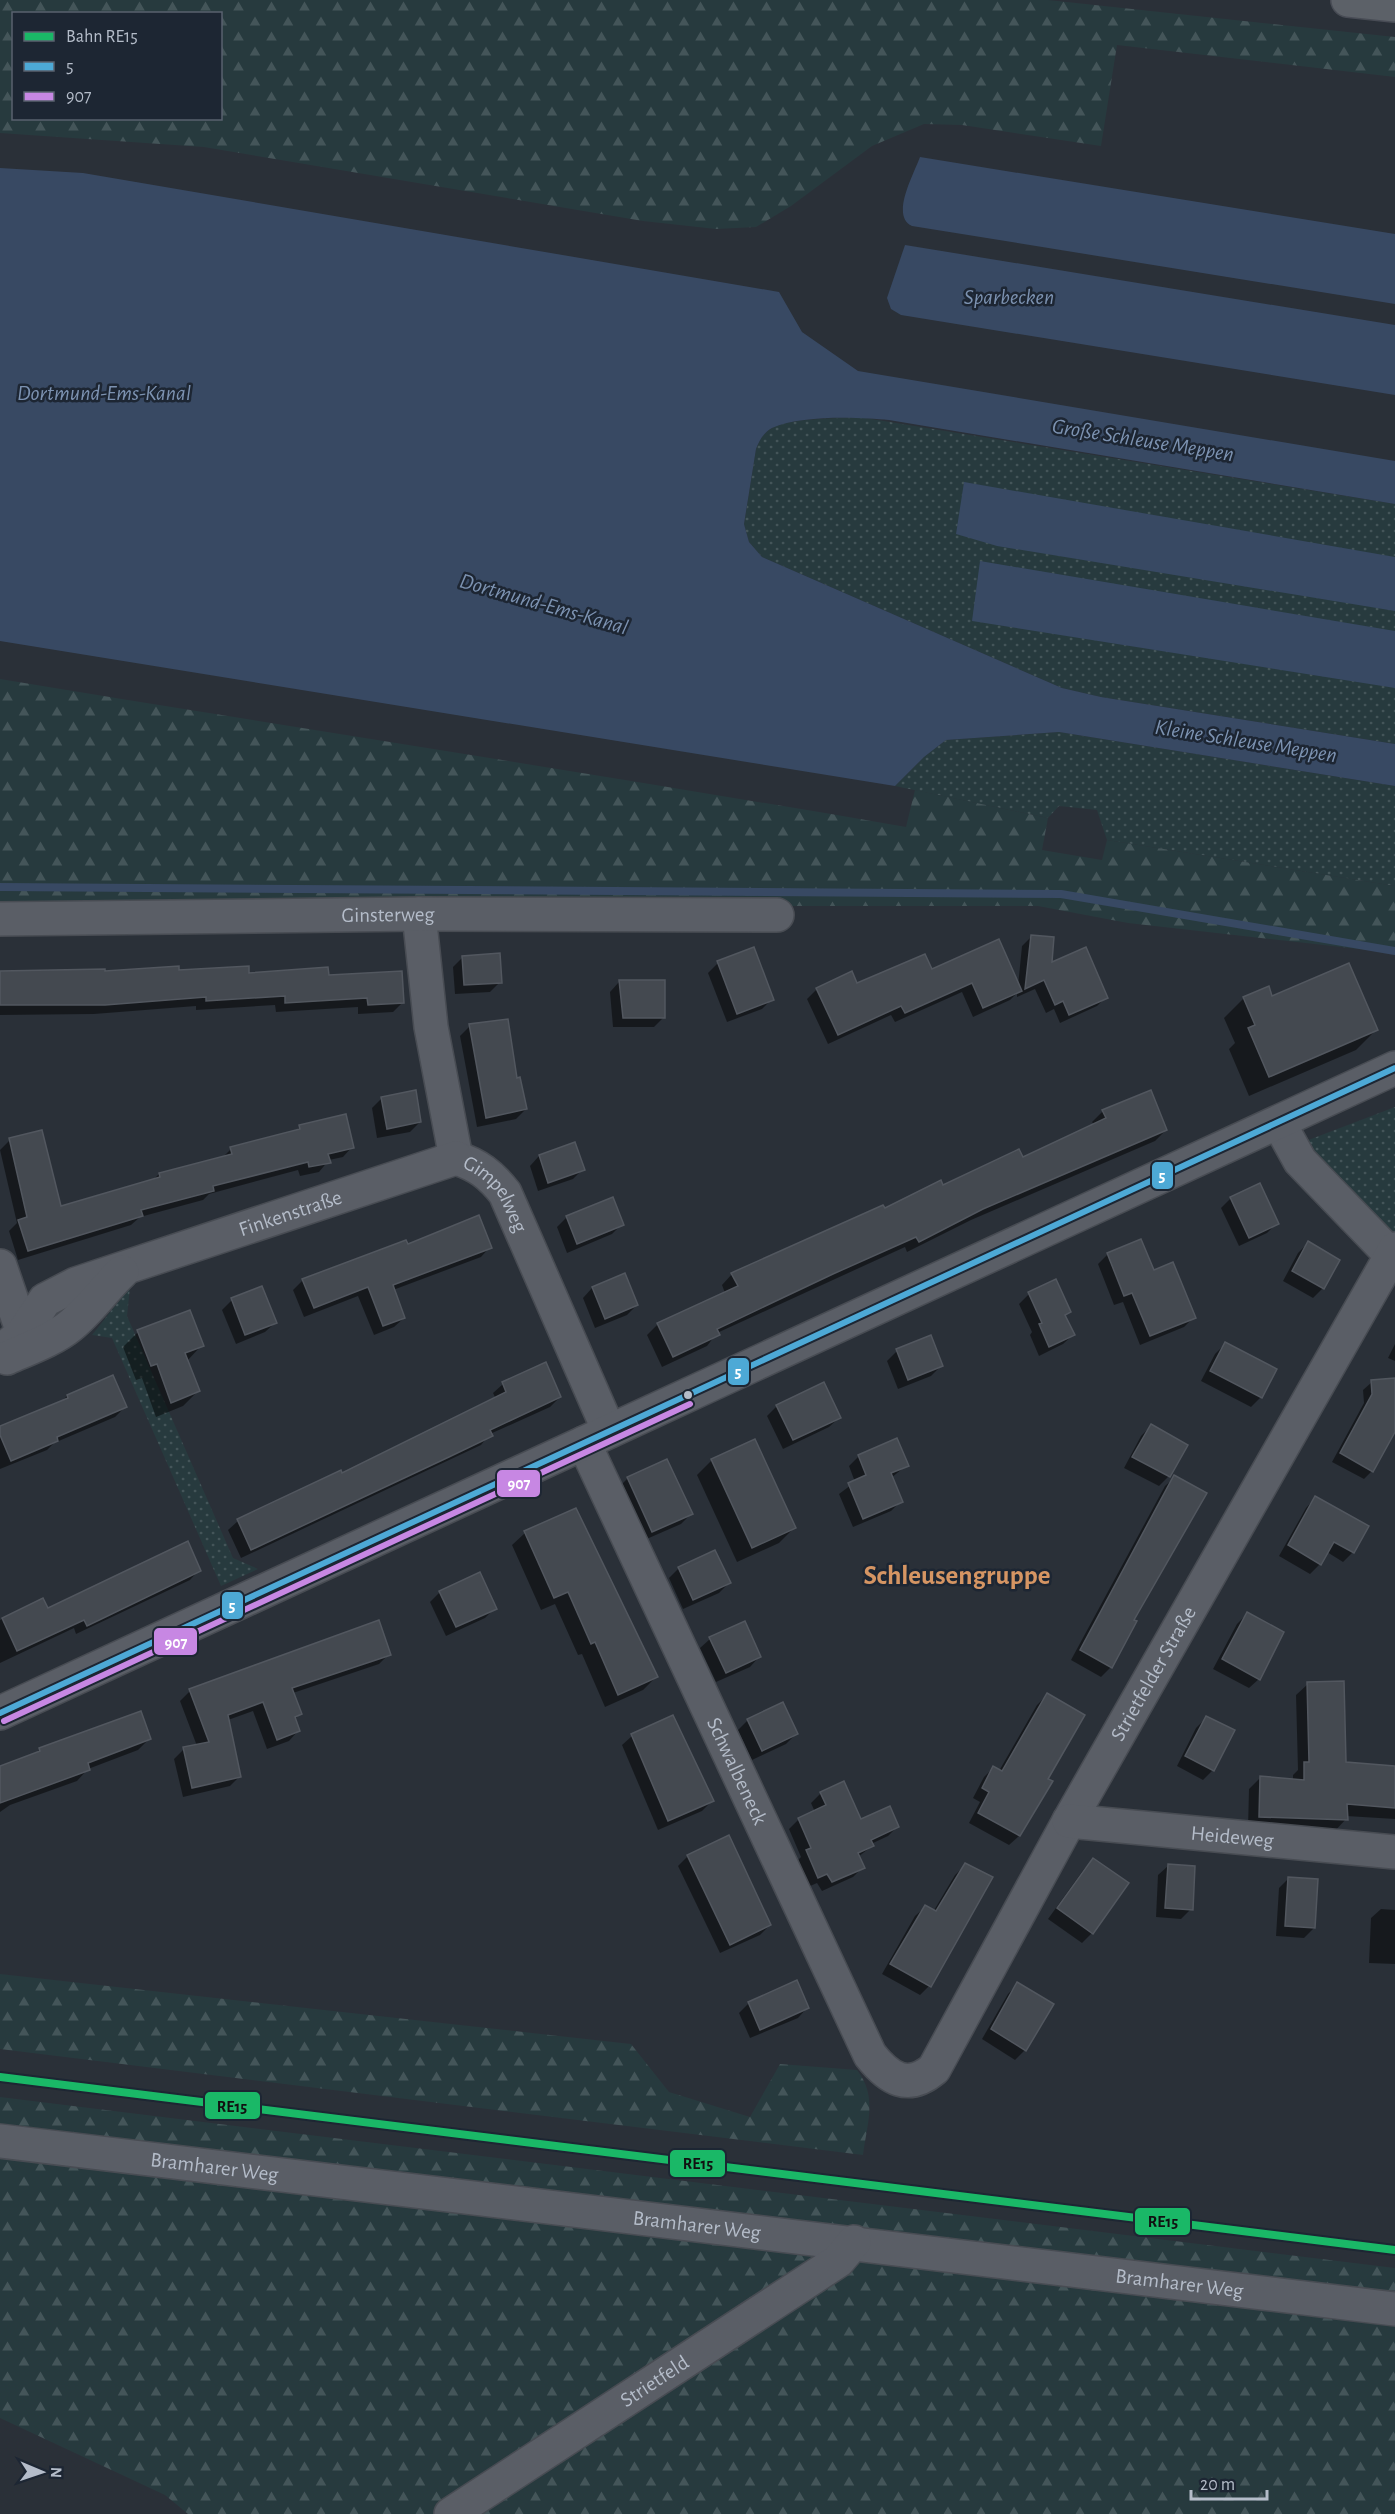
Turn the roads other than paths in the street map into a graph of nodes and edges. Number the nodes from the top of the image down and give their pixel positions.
1 (1348, 0) edge
2 (1395, 5) edge
3 (418, 915) junction
4 (777, 915) dead end
5 (0, 919) edge
6 (1395, 1068) edge
7 (1280, 1123) junction
8 (456, 1158) junction
9 (1393, 1252) edge
10 (0, 1266) edge
11 (126, 1268) junction
12 (12, 1342) edge
13 (0, 1362) edge
14 (597, 1437) junction
15 (0, 1713) edge
16 (1069, 1821) junction
17 (1395, 1852) edge
18 (910, 2081) joint
19 (0, 2141) edge
20 (854, 2242) junction
21 (1395, 2309) edge
22 (450, 2514) edge

1 - 2 main road
3 - 4 street, Ginsterweg
3 - 5 street, Ginsterweg
3 - 8 street, Gimpelweg
6 - 7 street
7 - 9 street, Strietfelder Straße
7 - 14 street
8 - 11 street, Finkenstraße
8 - 14 street, Gimpelweg
9 - 16 street, Strietfelder Straße
10 - 12 street
11 - 12 street, Finkenstraße
11 - 13 street, Finkenstraße
14 - 15 street
14 - 18 street, Schwalbeneck
16 - 17 street, Heideweg
16 - 18 street, Strietfelder Straße
19 - 20 street, Bramharer Weg
20 - 21 street, Bramharer Weg
20 - 22 street, Strietfeld

